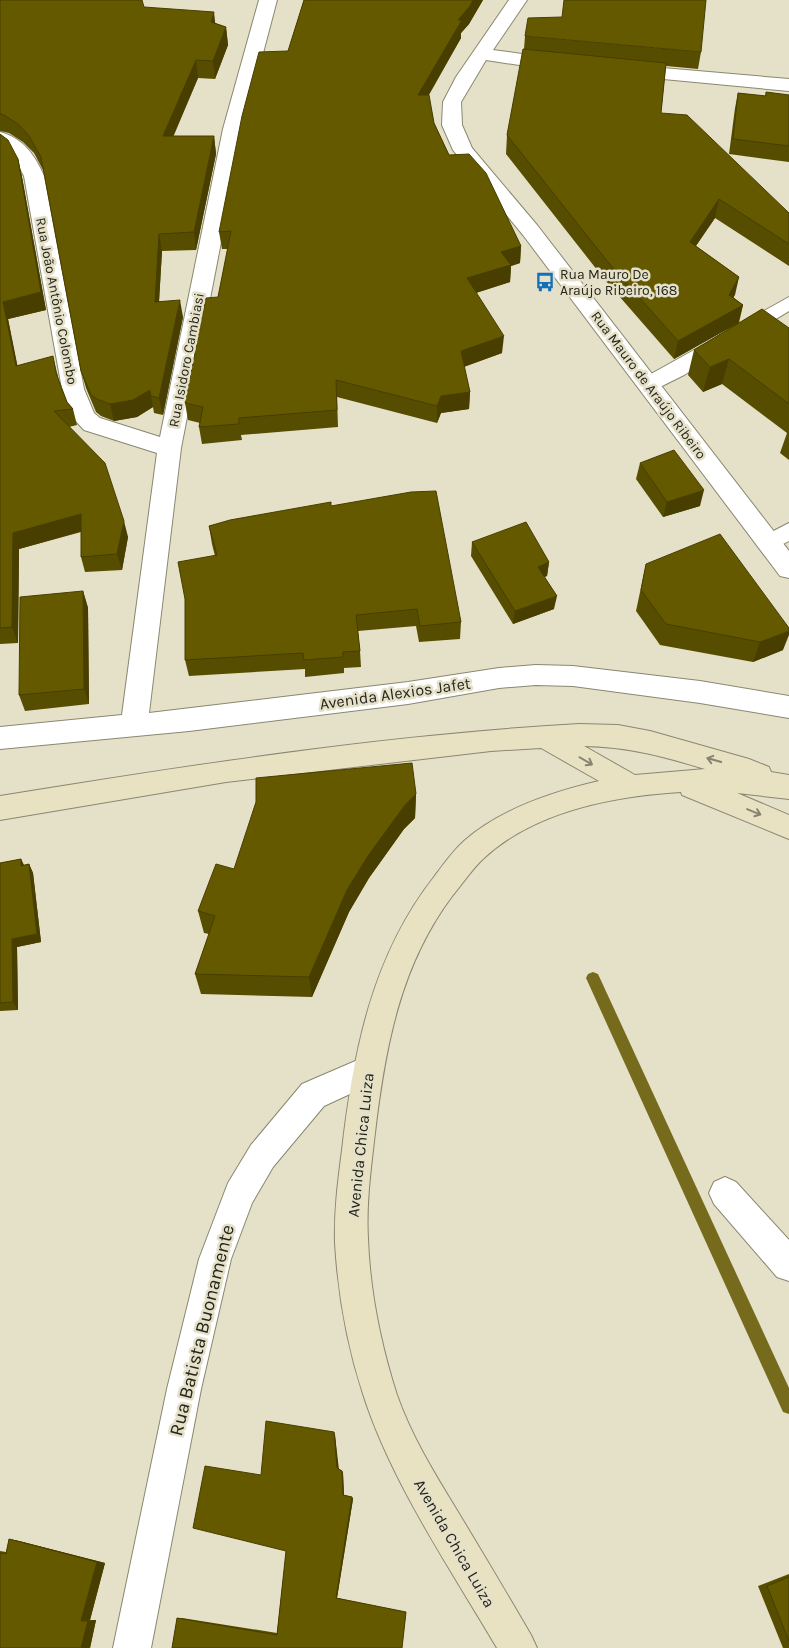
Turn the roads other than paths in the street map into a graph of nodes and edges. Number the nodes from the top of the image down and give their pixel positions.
1 (268, 0) edge
2 (518, 0) edge
3 (480, 54) junction
4 (574, 66) edge
5 (612, 70) edge
6 (789, 85) edge
7 (0, 138) edge
8 (789, 303) edge
9 (648, 384) junction
10 (169, 448) junction
11 (789, 531) edge
12 (769, 543) junction
13 (789, 569) edge
14 (789, 707) edge
15 (134, 725) junction
16 (544, 737) junction
17 (0, 738) edge
18 (677, 781) junction
19 (783, 785) edge
20 (632, 788) junction
21 (0, 808) edge
22 (789, 827) edge
23 (367, 1071) junction
24 (725, 1194) dead end
25 (789, 1265) edge
26 (132, 1648) edge
27 (518, 1648) edge

1 - 10 street, Rua Isidoro Cambiasi
2 - 3 street, Rua Mauro de Araújo Ribeiro
3 - 4 street
3 - 9 street, Rua Mauro de Araújo Ribeiro
5 - 6 street
7 - 10 street, Rua João Antônio Colombo
8 - 9 lane
9 - 12 street, Rua Mauro de Araújo Ribeiro
10 - 15 street, Rua Isidoro Cambiasi
11 - 12 lane
12 - 13 street, Rua Mauro de Araújo Ribeiro
14 - 15 street, Avenida Alexios Jafet
15 - 17 street, Avenida Alexios Jafet
19 -> 16 main road
16 -> 20 main road
16 - 21 main road
18 - 19 main road, Avenida Chica Luiza
18 - 20 main road, Avenida Chica Luiza
18 -> 22 main road
20 - 23 main road, Avenida Chica Luiza
23 - 26 street, Rua Batista Buonamente
23 - 27 main road, Avenida Chica Luiza
24 - 25 street

